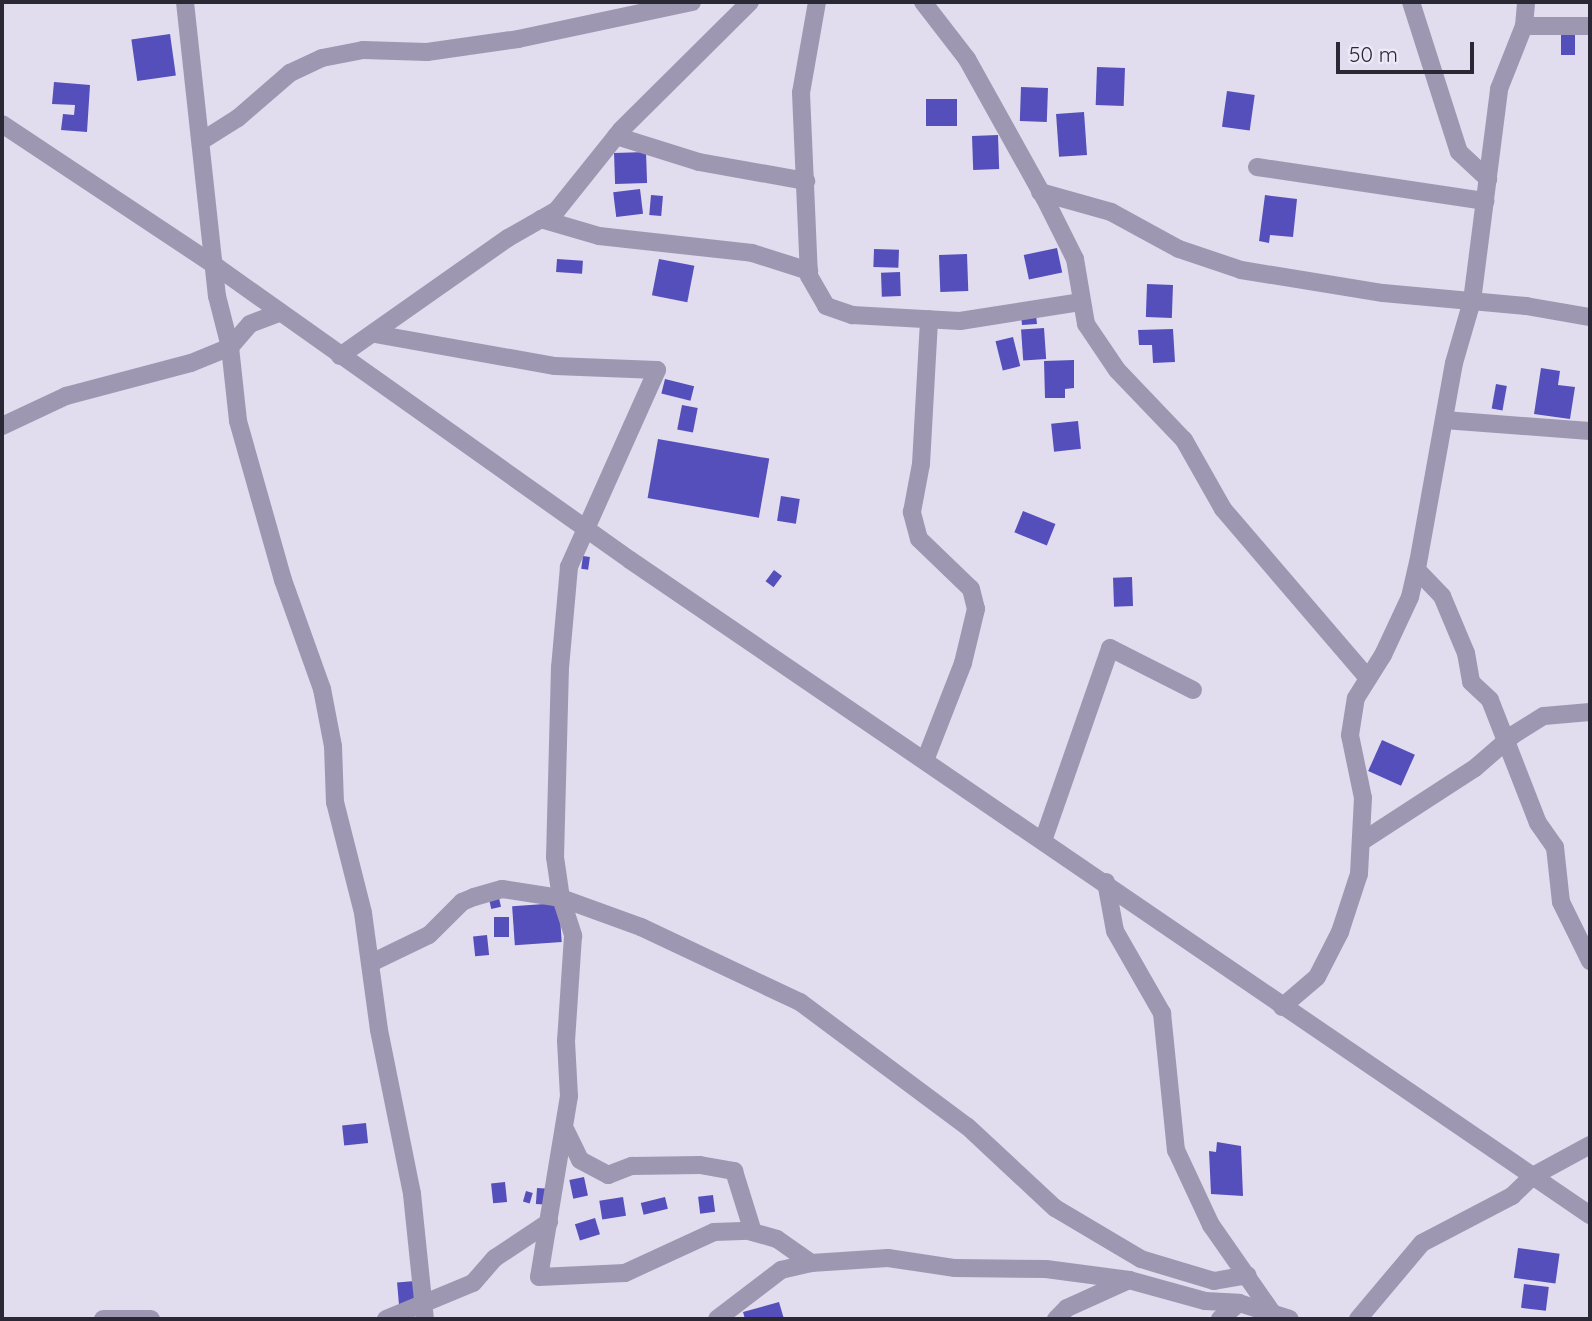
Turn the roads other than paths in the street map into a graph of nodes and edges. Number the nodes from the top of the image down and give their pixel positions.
1 (185, 2) edge
2 (692, 2) edge
3 (750, 2) edge
4 (817, 2) edge
5 (923, 2) edge
6 (1411, 2) edge
7 (1526, 2) edge
8 (1524, 26) junction
9 (1590, 26) edge
10 (2, 124) edge
11 (616, 136) junction
12 (204, 140) junction
13 (1257, 167) dead end
14 (1488, 178) junction
15 (807, 181) junction
16 (1040, 192) junction
17 (1485, 201) junction
18 (541, 219) junction
19 (217, 267) junction
20 (809, 271) junction
21 (1472, 301) junction
22 (1082, 302) junction
23 (278, 313) junction
24 (1590, 317) edge
25 (929, 319) junction
26 (375, 334) junction
27 (230, 347) junction
28 (340, 356) junction
29 (1444, 420) junction
30 (2, 426) edge
31 (1590, 431) edge
32 (587, 528) junction
33 (1417, 570) junction
34 (1368, 678) junction
35 (1193, 690) dead end
36 (1590, 712) edge
37 (1507, 740) junction
38 (926, 758) junction
39 (1044, 838) junction
40 (1360, 842) junction
41 (1105, 882) junction
42 (561, 898) junction
43 (1590, 961) edge
44 (371, 963) junction
45 (1282, 1007) junction
46 (566, 1131) junction
47 (1590, 1145) edge
48 (1533, 1176) junction
49 (1590, 1215) edge
50 (549, 1222) junction
51 (753, 1233) junction
52 (811, 1263) junction
53 (1247, 1275) junction
54 (1129, 1280) junction
55 (1239, 1303) junction
56 (1271, 1311) junction
57 (424, 1313) edge
58 (103, 1319) edge
59 (151, 1319) edge
60 (386, 1319) edge
61 (717, 1319) edge
62 (1056, 1319) edge
63 (1220, 1319) edge
64 (1290, 1319) edge
65 (1358, 1319) edge

1 - 12 street
2 - 12 street
3 - 11 street
4 - 15 street
5 - 16 street
6 - 14 street
7 - 8 street
8 - 9 street
8 - 14 street
10 - 19 street
11 - 15 street
11 - 18 street
12 - 19 street
13 - 17 street
14 - 17 street
15 - 20 street
16 - 21 street
16 - 22 street
17 - 21 street
18 - 20 street
18 - 26 street
19 - 23 street
19 - 27 street
20 - 25 street
21 - 24 street
21 - 29 street
22 - 25 street
22 - 34 street
23 - 27 street
23 - 28 street
25 - 38 street
26 - 28 street
26 - 32 street
27 - 30 street
27 - 44 street
28 - 32 street
29 - 31 street
29 - 33 street
32 - 38 street
32 - 42 street
33 - 34 street
33 - 37 street
34 - 40 street
35 - 39 street
36 - 37 street
37 - 40 street
37 - 43 street
38 - 39 street
39 - 41 street
40 - 45 street
41 - 45 street
41 - 53 street
42 - 44 street
42 - 46 street
42 - 53 street
44 - 57 street
45 - 48 street
46 - 50 street
46 - 51 street
47 - 48 street
48 - 49 street
48 - 65 street
50 - 51 street
50 - 57 street
51 - 52 street
52 - 54 street
52 - 61 street
53 - 56 street
54 - 55 street
54 - 62 street
55 - 56 street
55 - 63 street
56 - 64 street
57 - 60 street
58 - 59 street

